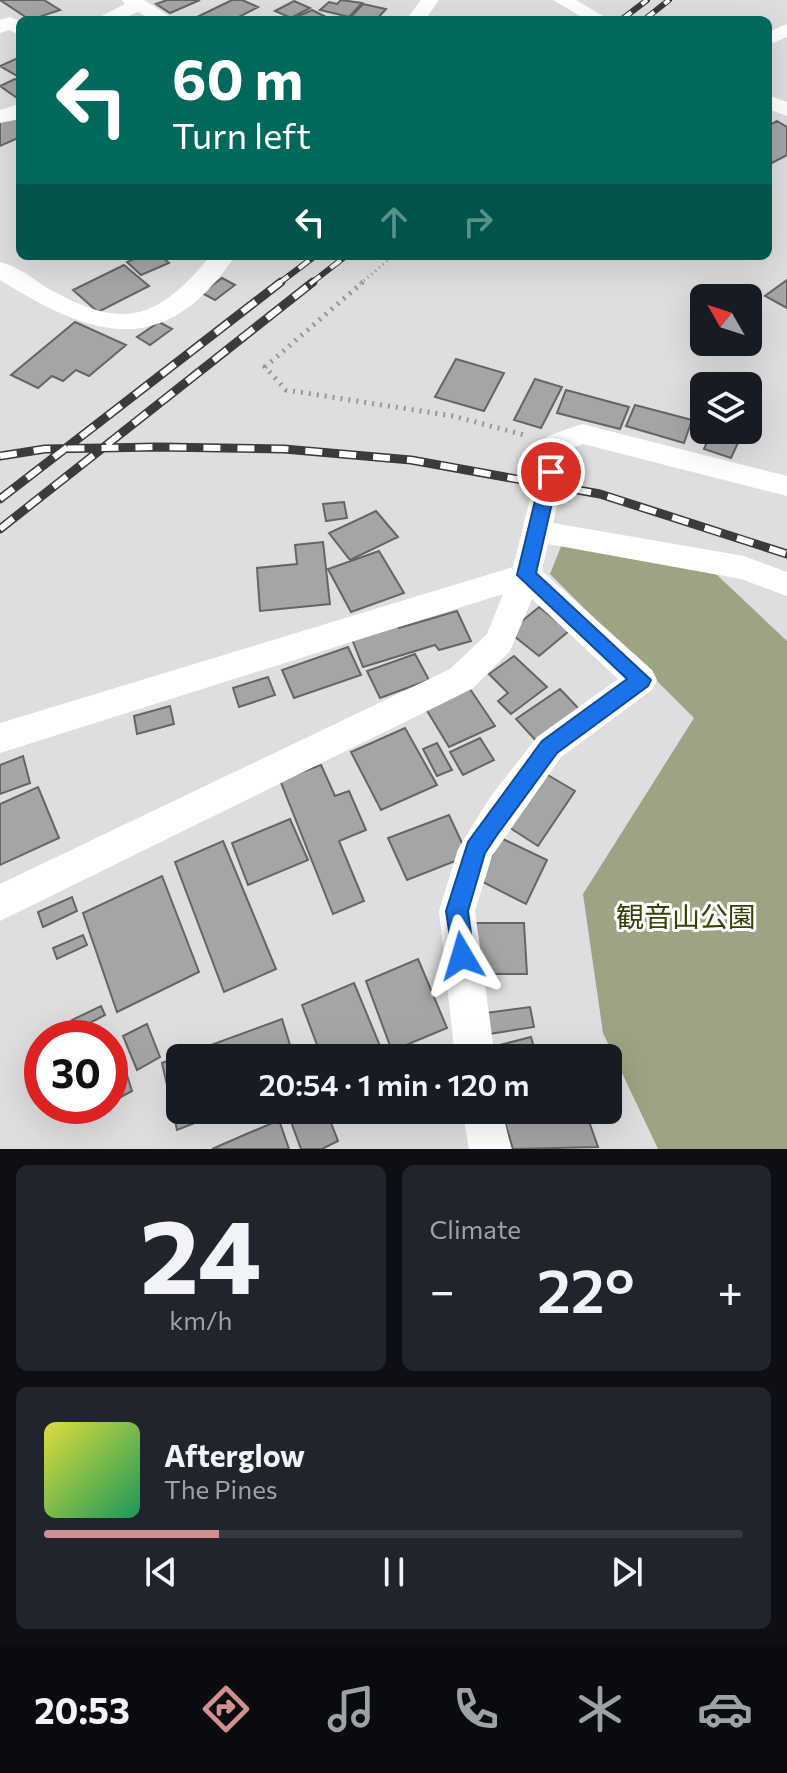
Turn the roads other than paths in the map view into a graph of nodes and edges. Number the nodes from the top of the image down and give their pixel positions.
1 (562, 0) edge
2 (135, 2) edge
3 (110, 16) edge
4 (159, 16) edge
5 (593, 16) edge
6 (188, 260) edge
7 (219, 260) edge
8 (0, 269) edge
9 (205, 276) junction
10 (787, 486) edge
11 (535, 531) junction
12 (526, 575) junction
13 (787, 584) edge
14 (0, 738) edge
15 (0, 903) edge
16 (473, 1044) edge
17 (485, 1124) edge
18 (490, 1149) edge

1 - 5 street
2 - 3 street
2 - 4 street
6 - 9 street
7 - 9 street
8 - 9 street
10 - 11 street
11 - 12 street
11 - 13 street
12 - 14 street
12 - 15 street
12 - 16 street
17 - 18 street

